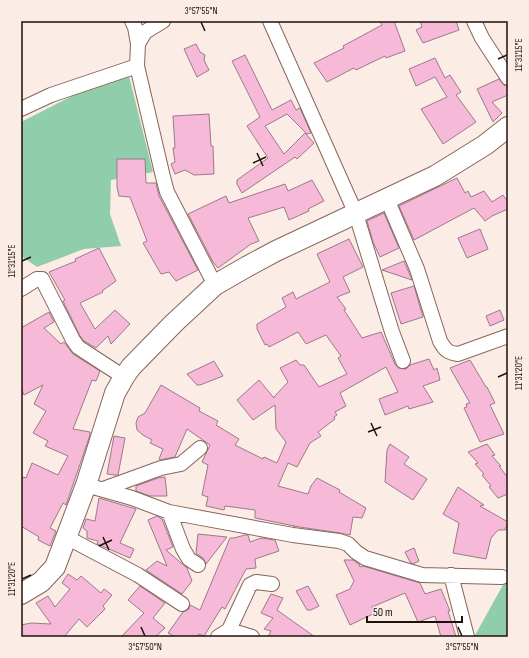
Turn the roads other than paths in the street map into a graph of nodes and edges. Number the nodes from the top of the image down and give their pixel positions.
1 (132, 21) edge
2 (163, 21) edge
3 (270, 21) edge
4 (474, 21) edge
5 (138, 44) junction
6 (136, 66) junction
7 (508, 78) edge
8 (21, 109) edge
9 (508, 127) edge
10 (387, 199) junction
11 (356, 214) junction
12 (215, 286) junction
13 (21, 289) edge
14 (508, 336) edge
15 (403, 361) dead end
16 (124, 377) junction
17 (200, 448) dead end
18 (95, 487) junction
19 (169, 512) junction
20 (66, 537) junction
21 (198, 565) dead end
22 (451, 575) junction
23 (502, 577) dead end
24 (272, 584) dead end
25 (21, 594) edge
26 (182, 604) dead end
27 (224, 634) edge
28 (252, 637) edge
29 (467, 637) edge

1 - 5 street
2 - 5 street
3 - 11 street
4 - 7 street
5 - 6 street
6 - 8 street
6 - 12 street
9 - 10 main road
10 - 11 main road
10 - 14 street
11 - 12 main road
11 - 15 street
12 - 16 main road
13 - 16 street
16 - 18 main road
17 - 18 street
18 - 19 street
18 - 20 main road
19 - 21 street
19 - 22 street
20 - 25 main road
20 - 26 street
22 - 23 street
22 - 29 street
24 - 27 street
27 - 28 street

